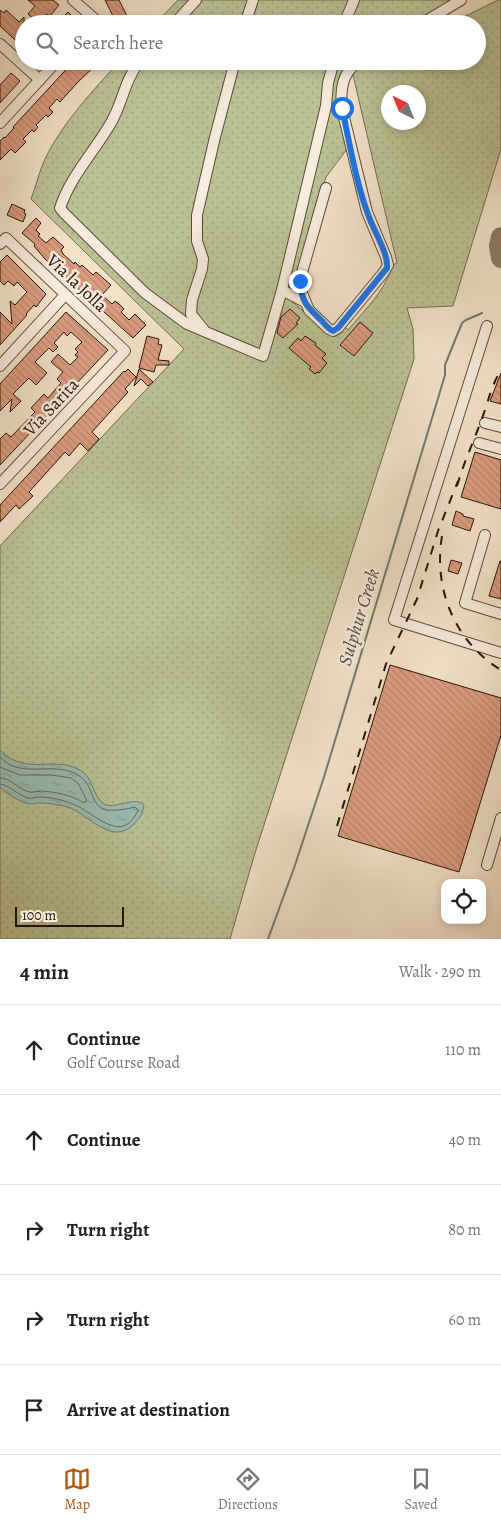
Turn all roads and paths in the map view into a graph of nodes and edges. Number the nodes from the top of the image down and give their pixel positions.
1 (74, 0) edge
2 (196, 0) edge
3 (253, 0) edge
4 (354, 0) edge
5 (461, 0) edge
6 (88, 15) edge
7 (182, 15) edge
8 (248, 15) edge
9 (348, 15) edge
10 (436, 15) edge
11 (0, 44) edge
12 (15, 58) edge
13 (29, 70) edge
14 (49, 70) edge
15 (133, 70) edge
16 (233, 70) edge
17 (332, 70) edge
18 (349, 70) edge
19 (40, 80) junction
20 (0, 123) edge
21 (326, 188) dead end
22 (3, 241) edge
23 (282, 290) junction
24 (65, 295) junction
25 (305, 302) junction
26 (487, 326) dead end
27 (205, 331) junction
28 (126, 351) joint
29 (0, 366) edge
30 (485, 423) dead end
31 (501, 428) edge
32 (479, 443) dead end
33 (501, 449) edge
34 (0, 484) edge
35 (485, 534) dead end
36 (501, 614) edge
37 (501, 653) edge
38 (501, 818) edge
39 (487, 865) dead end

1 - 6 street
2 - 7 street
3 - 8 street
4 - 9 street
5 - 10 street
11 - 12 street
13 - 19 street
14 - 19 street
15 - 27 street
16 - 27 street
17 - 23 street
18 - 25 street
19 - 20 street
21 - 25 street
22 - 24 street, Via la Jolla
23 - 25 street
23 - 27 street
24 - 28 street, Via la Jolla
24 - 29 street
26 - 37 street
28 - 34 street, Via Sarita
30 - 31 street
32 - 33 street
35 - 36 street
38 - 39 street

